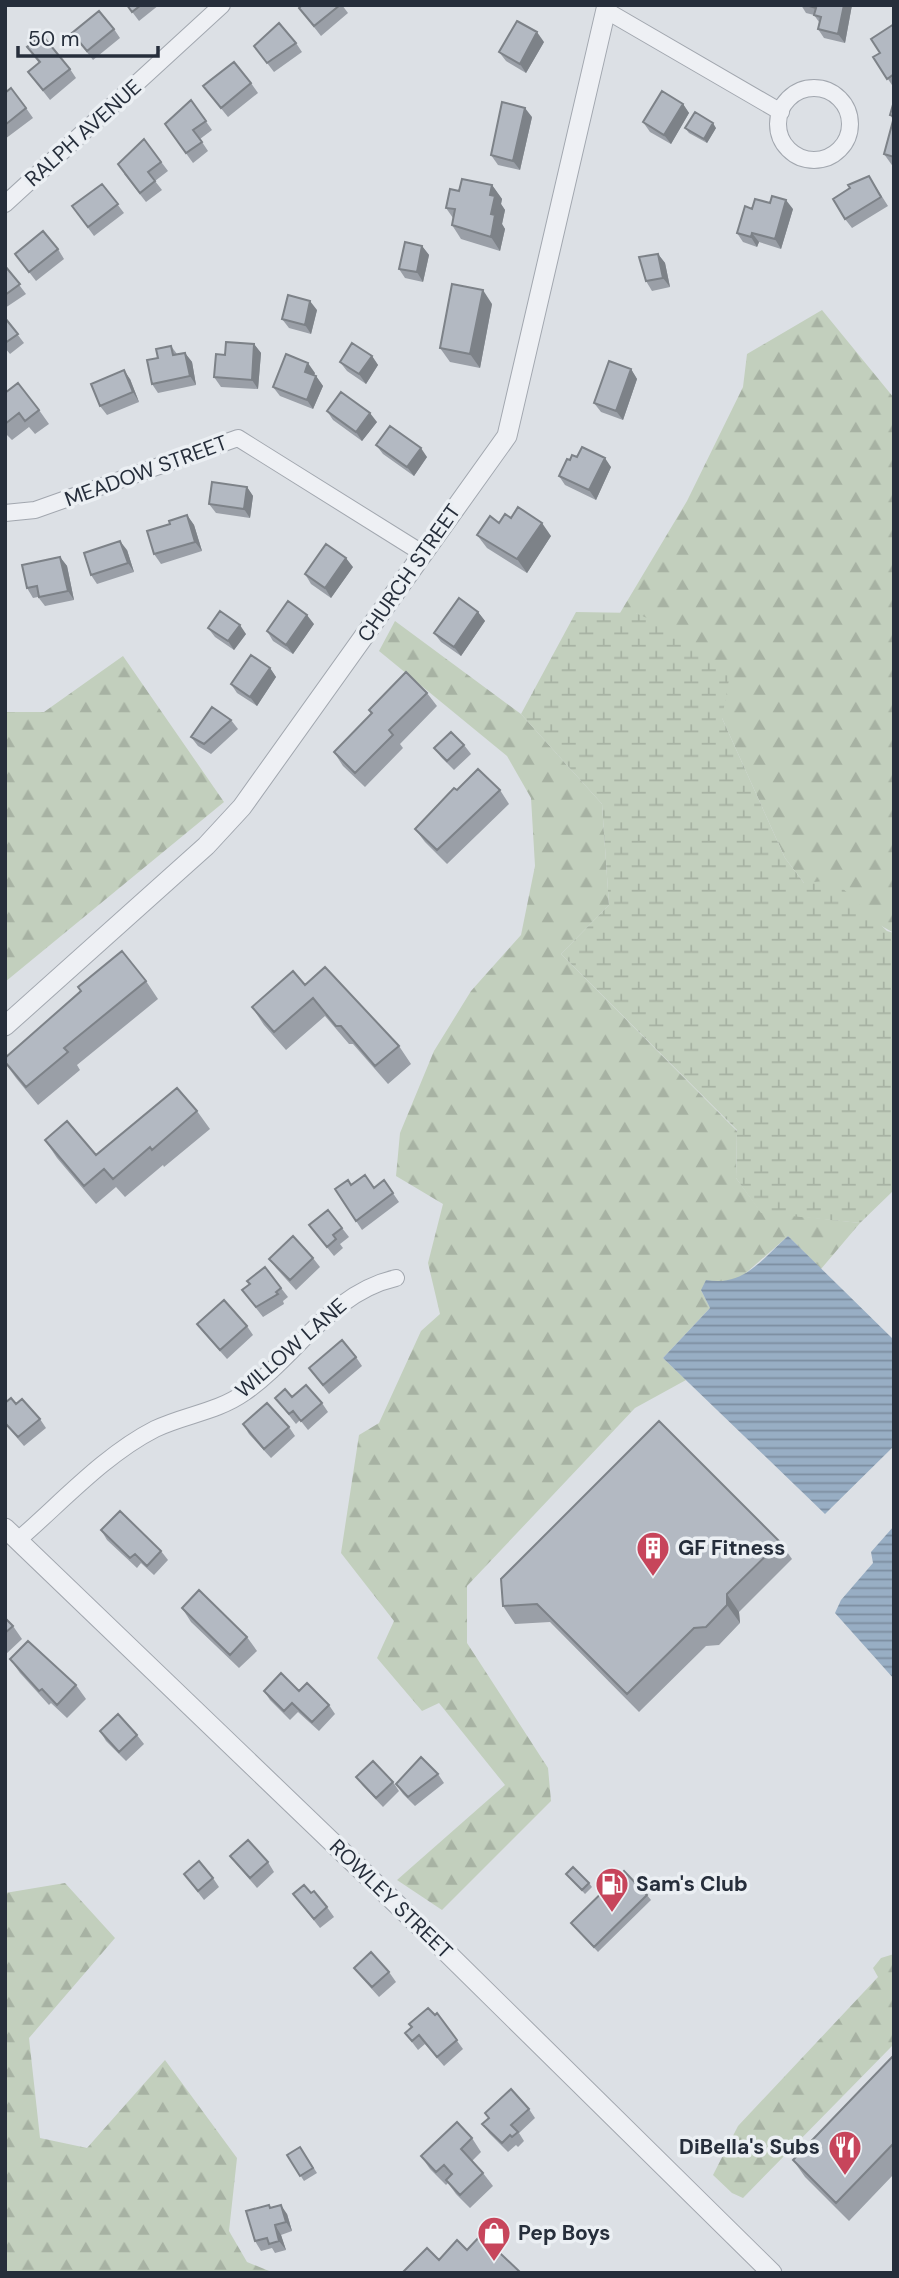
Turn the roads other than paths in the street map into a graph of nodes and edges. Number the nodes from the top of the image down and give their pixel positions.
1 (222, 5) edge
2 (607, 8) edge
3 (781, 111) junction
4 (5, 204) edge
5 (5, 513) edge
6 (422, 553) junction
7 (5, 1026) edge
8 (396, 1278) dead end
9 (12, 1534) edge
10 (772, 2273) edge

1 - 4 street, RALPH AVENUE
2 - 3 street
2 - 6 street, CHURCH STREET
3 - 3 street
5 - 6 street, MEADOW STREET
6 - 7 street, CHURCH STREET
8 - 9 street, WILLOW LANE
9 - 10 street, ROWLEY STREET

